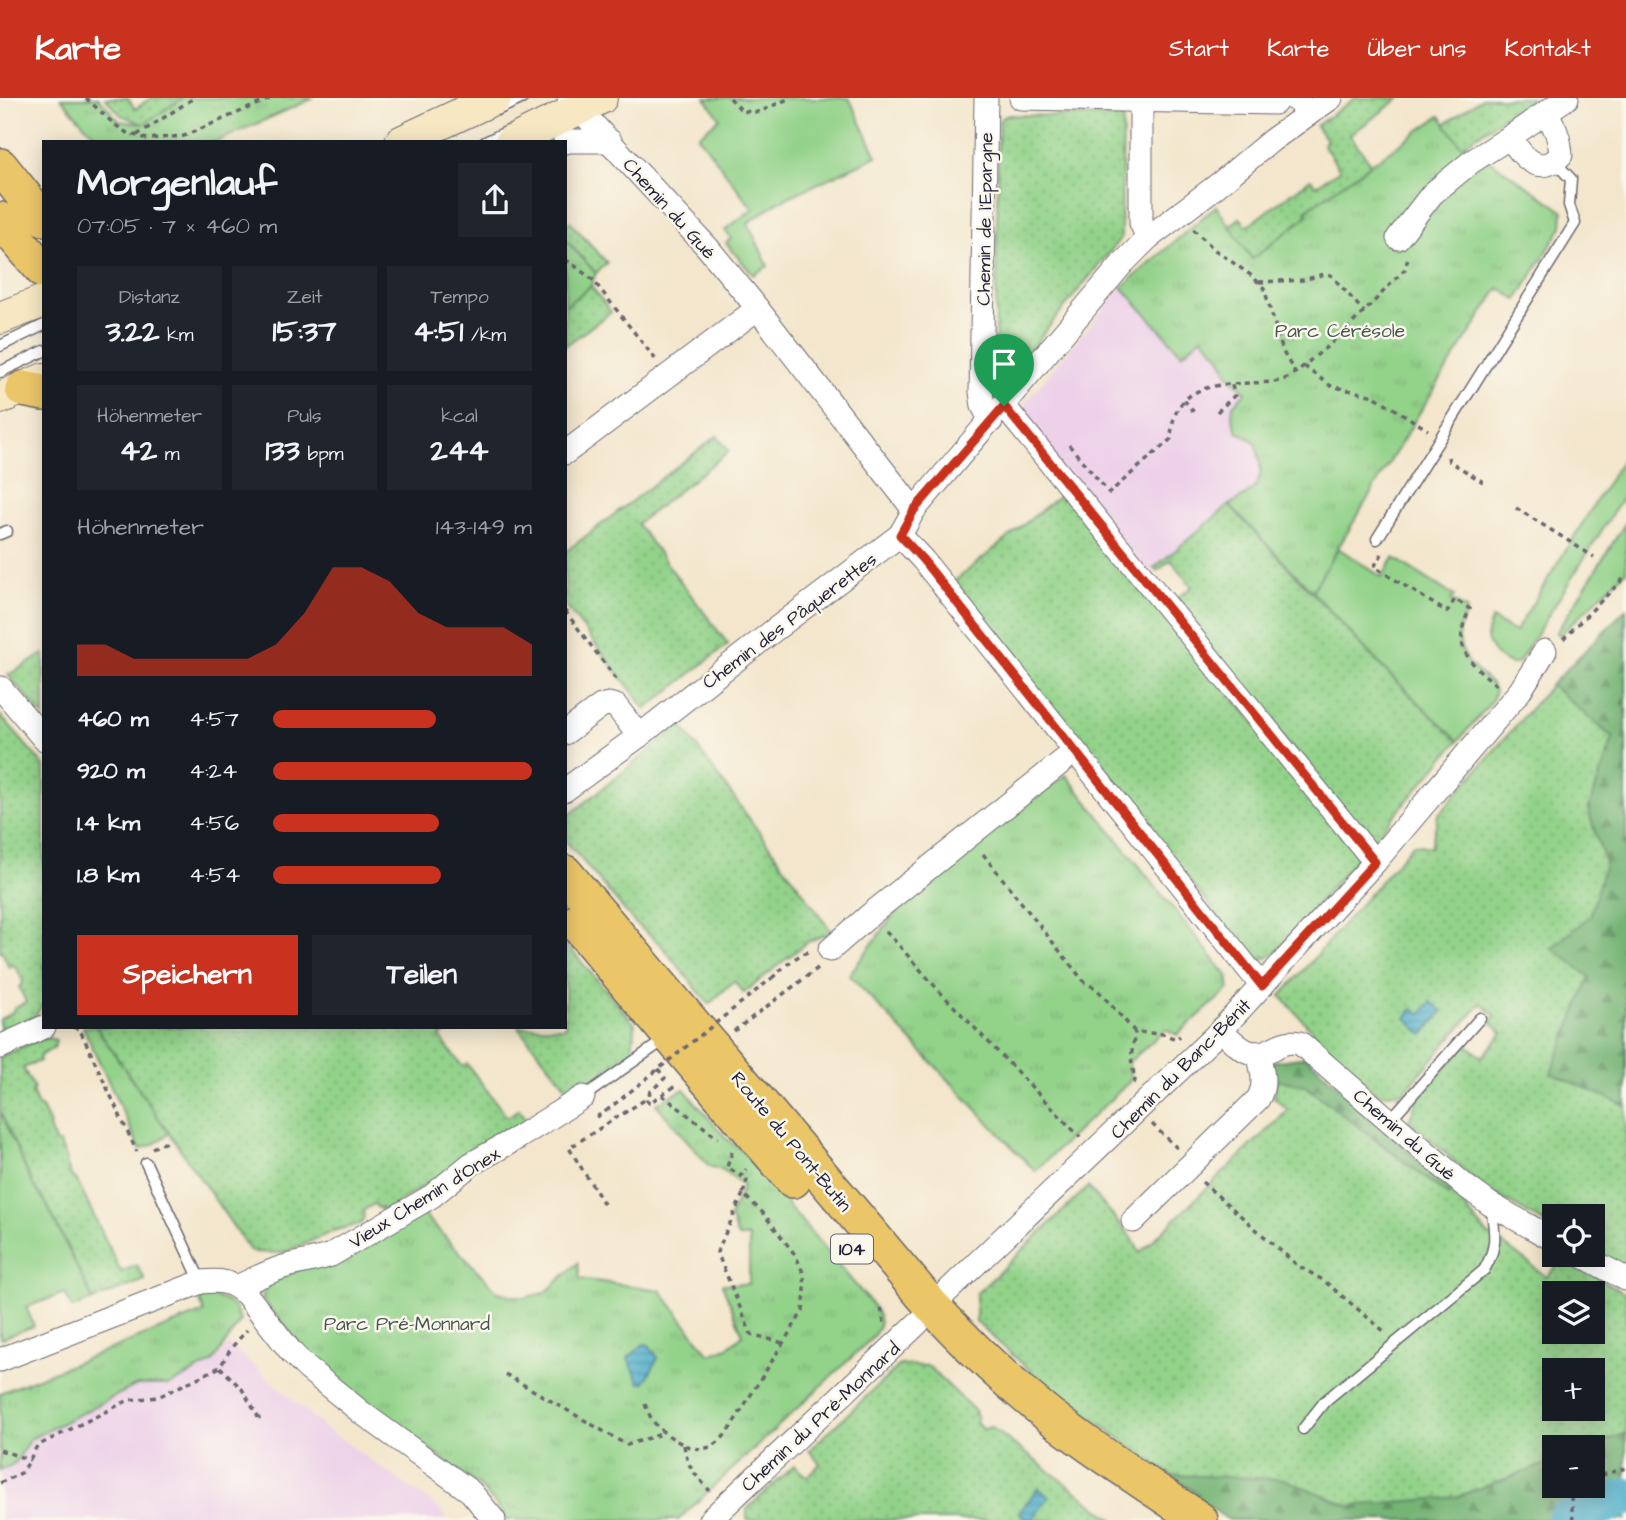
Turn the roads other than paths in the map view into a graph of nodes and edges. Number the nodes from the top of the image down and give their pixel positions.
1 (523, 98) edge
2 (986, 98) edge
3 (1021, 98) edge
4 (1331, 98) edge
5 (1567, 98) edge
6 (1141, 99) edge
7 (1283, 100) edge
8 (572, 102) edge
9 (492, 106) edge
10 (1546, 112) junction
11 (1307, 115) junction
12 (1284, 131) junction
13 (406, 140) edge
14 (489, 140) edge
15 (514, 140) edge
16 (610, 141) junction
17 (567, 142) edge
18 (1502, 142) junction
19 (1555, 162) junction
20 (0, 166) edge
21 (42, 216) edge
22 (0, 220) edge
23 (1148, 238) junction
24 (1398, 238) road end
25 (42, 269) edge
26 (42, 301) edge
27 (757, 309) junction
28 (0, 318) edge
29 (42, 326) edge
30 (0, 346) edge
31 (42, 354) edge
32 (18, 385) edge
33 (998, 413) junction
34 (567, 451) edge
35 (914, 510) junction
36 (900, 535) junction
37 (1377, 540) dead end
38 (1545, 651) road end
39 (1, 688) edge
40 (567, 732) edge
41 (639, 736) junction
42 (42, 737) edge
43 (1074, 752) junction
44 (567, 789) edge
45 (1375, 862) junction
46 (567, 875) edge
47 (567, 912) edge
48 (830, 950) road end
49 (1262, 986) junction
50 (1480, 1018) dead end
51 (42, 1028) edge
52 (1221, 1030) junction
53 (670, 1036) junction
54 (0, 1047) edge
55 (1258, 1053) junction
56 (583, 1097) joint
57 (1390, 1120) junction
58 (144, 1158) road end
59 (1490, 1204) junction
60 (1133, 1221) dead end
61 (1542, 1233) edge
62 (1604, 1267) edge
63 (1626, 1279) edge
64 (201, 1282) junction
65 (236, 1287) junction
66 (925, 1315) junction
67 (0, 1360) edge
68 (1303, 1429) dead end
69 (1123, 1481) junction
70 (719, 1511) edge
71 (494, 1520) edge
72 (1164, 1520) edge
73 (1200, 1520) edge

1 - 9 lane
2 - 33 street, Chemin de l'Epargne
3 - 6 street
4 - 11 street, Chemin des Pâquerettes
5 - 10 street
6 - 7 street
6 - 23 street
7 - 11 street
7 - 12 street
8 - 14 lane
8 - 15 main road
8 - 16 street, Chemin du Gué
9 - 13 main road
10 - 18 street
10 - 19 street
11 - 12 street, Chemin des Pâquerettes
12 - 23 street, Chemin des Pâquerettes
16 - 17 street
16 - 27 street, Chemin du Gué
18 - 19 street
18 - 24 street
19 - 37 lane
20 - 21 main road
22 - 25 main road
23 - 33 street, Chemin des Pâquerettes
26 - 28 main road
27 - 34 street
27 - 35 street, Chemin du Gué
29 - 30 lane
31 - 32 lane
33 - 35 street, Chemin des Pâquerettes
33 - 45 street
35 - 36 street, Chemin des Pâquerettes
36 - 41 street, Chemin des Pâquerettes
36 - 43 street
38 - 45 street, Chemin du Banc-Bénit
39 - 42 street
40 - 41 street
41 - 44 street, Chemin des Pâquerettes
43 - 48 street
43 - 49 street
45 - 49 street, Chemin du Banc-Bénit
46 - 66 main road, Route du Pont-Butin / 104
47 - 53 main road, Route du Pont-Butin / 104
49 - 52 street, Chemin du Banc-Bénit
50 - 57 lane
51 - 54 street
52 - 55 street
52 - 66 street, Chemin du Banc-Bénit
53 - 56 lane, Vieux Chemin d'Onex
53 - 66 main road, Route du Pont-Butin / 104
55 - 57 street, Chemin du Gué
55 - 60 street
56 - 65 street, Vieux Chemin d'Onex
57 - 59 street, Chemin du Gué
58 - 64 lane
59 - 61 street, Chemin du Gué
59 - 68 lane
62 - 63 street
64 - 65 street
64 - 67 street
65 - 71 street
66 - 69 main road, Route du Pont-Butin / 104
66 - 70 street, Chemin du Pré-Monnard
69 - 72 main road, Route du Pont-Butin / 104
69 - 73 main road, Route du Pont-Butin / 104

